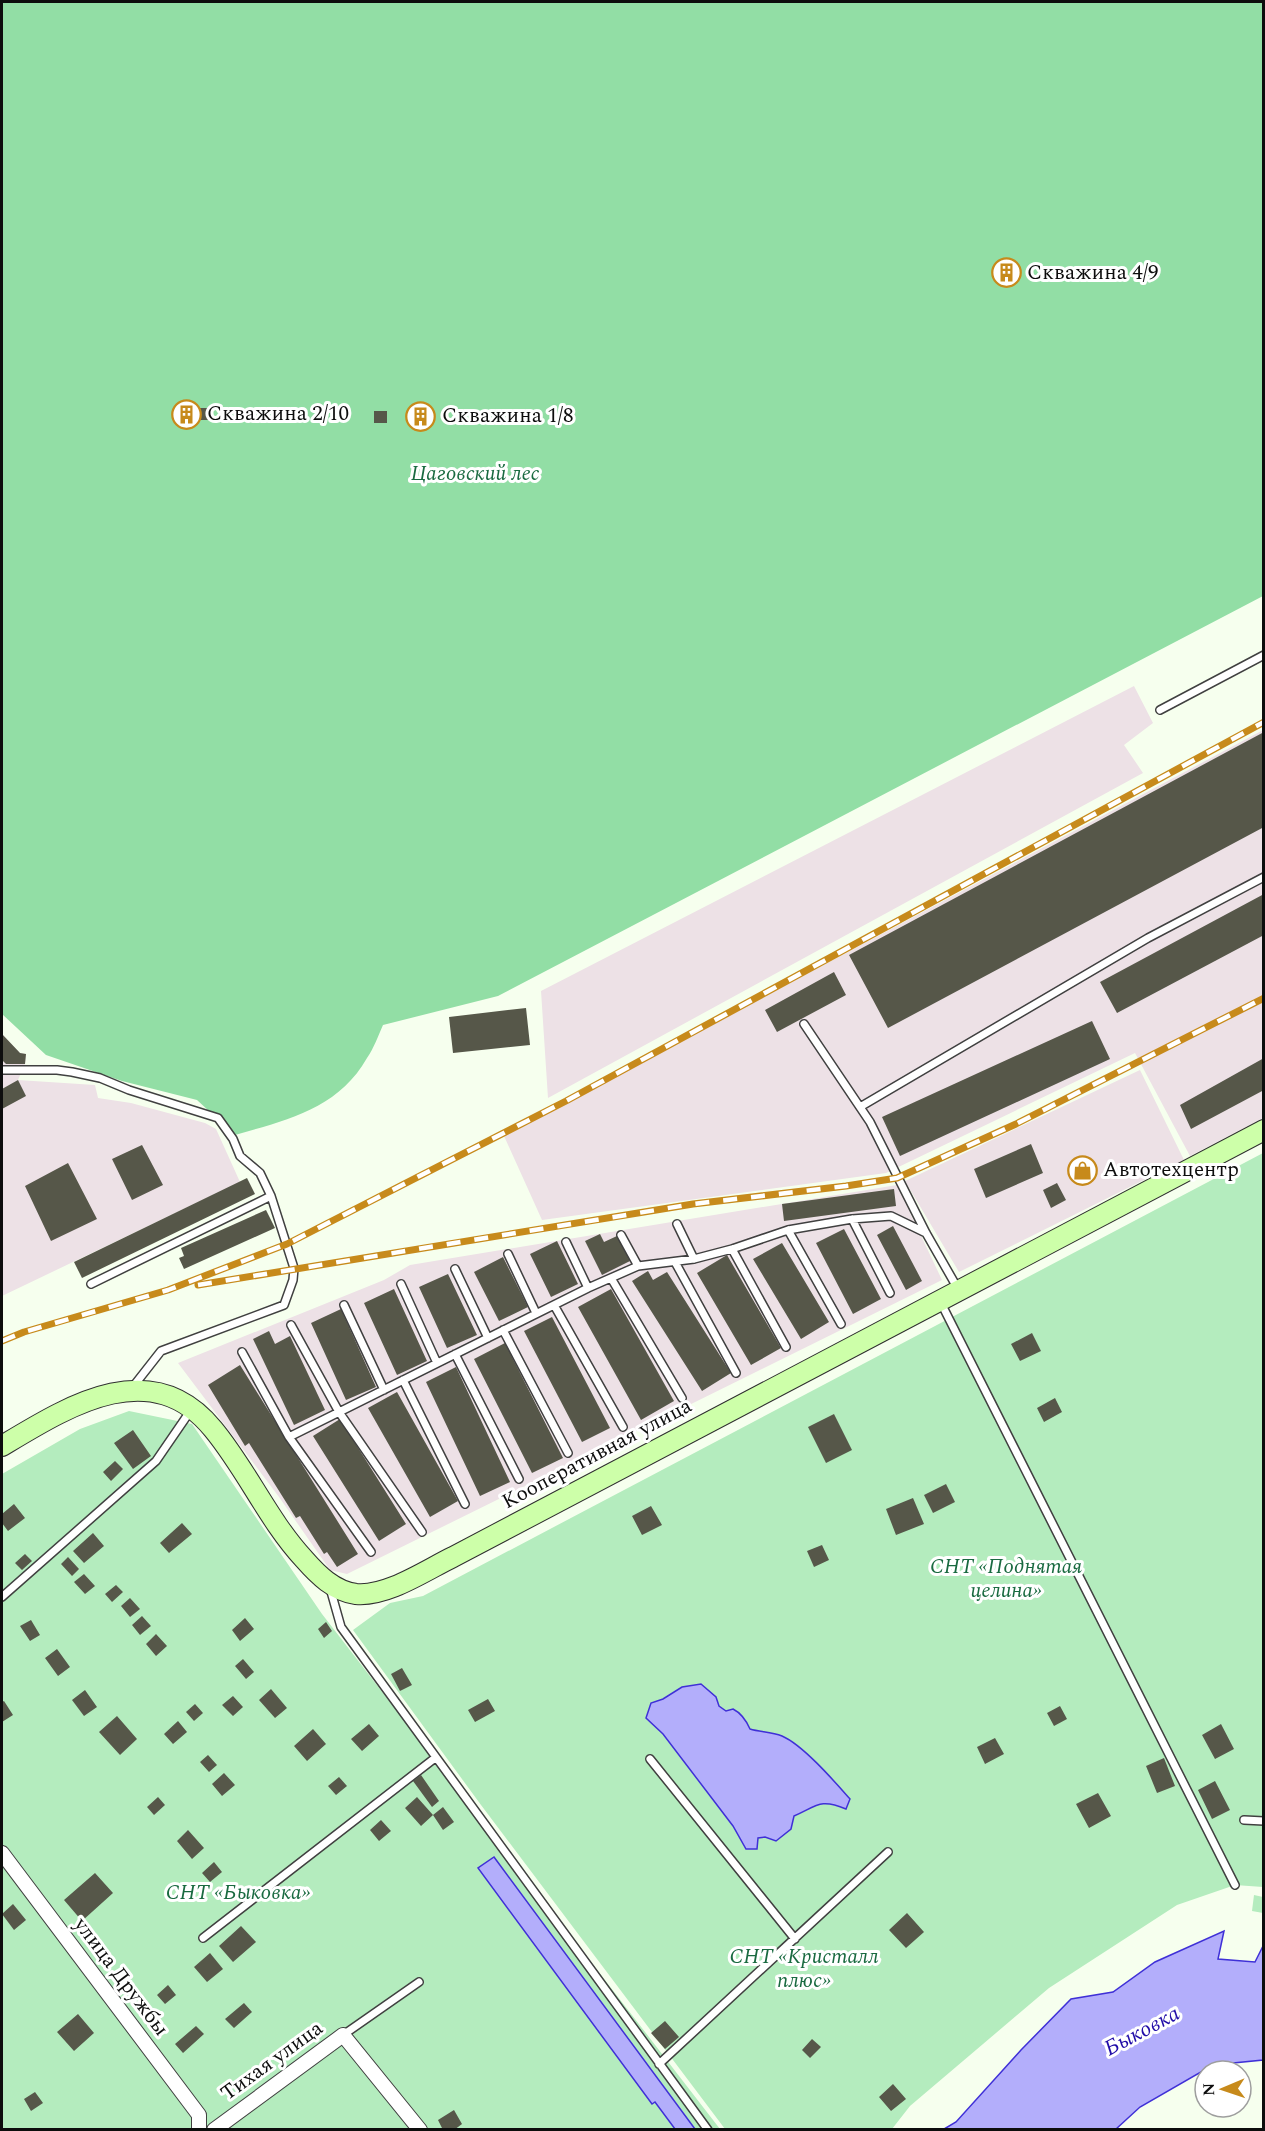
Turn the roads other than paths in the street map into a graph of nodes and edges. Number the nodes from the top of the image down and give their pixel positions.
1 (1263, 655) edge
2 (1160, 710) dead end
3 (1263, 877) edge
4 (804, 1024) dead end
5 (2, 1070) edge
6 (860, 1107) junction
7 (1263, 1130) edge
8 (271, 1196) junction
9 (852, 1219) junction
10 (677, 1224) dead end
11 (788, 1230) junction
12 (926, 1233) junction
13 (621, 1235) dead end
14 (566, 1242) dead end
15 (732, 1249) junction
16 (508, 1254) dead end
17 (694, 1259) junction
18 (675, 1262) junction
19 (638, 1266) junction
20 (455, 1269) dead end
21 (611, 1278) junction
22 (91, 1284) dead end
23 (400, 1284) dead end
24 (588, 1288) junction
25 (959, 1291) junction
26 (890, 1293) dead end
27 (940, 1301) junction
28 (344, 1305) dead end
29 (554, 1305) junction
30 (537, 1314) junction
31 (841, 1324) dead end
32 (291, 1325) dead end
33 (503, 1330) junction
34 (488, 1338) junction
35 (786, 1347) dead end
36 (242, 1352) dead end
37 (455, 1354) junction
38 (437, 1363) junction
39 (736, 1373) dead end
40 (403, 1380) junction
41 (384, 1389) junction
42 (130, 1390) junction
43 (682, 1398) dead end
44 (192, 1408) junction
45 (339, 1412) junction
46 (623, 1427) dead end
47 (289, 1437) junction
48 (2, 1446) edge
49 (568, 1453) dead end
50 (519, 1479) dead end
51 (465, 1504) dead end
52 (422, 1532) dead end
53 (371, 1552) dead end
54 (329, 1584) junction
55 (2, 1597) edge
56 (435, 1758) junction
57 (650, 1759) dead end
58 (1244, 1820) dead end
59 (1263, 1821) edge
60 (888, 1852) dead end
61 (2, 1853) edge
62 (1235, 1885) dead end
63 (203, 1938) dead end
64 (795, 1939) junction
65 (419, 1982) dead end
66 (343, 2035) junction
67 (659, 2064) junction
68 (199, 2130) edge
69 (214, 2130) edge
70 (420, 2130) edge
71 (708, 2130) edge

1 - 2 lane
3 - 6 lane
4 - 6 lane
5 - 8 lane
6 - 12 lane
7 - 25 main road, Кооперативная улица
8 - 22 lane
8 - 42 lane
9 - 11 lane
9 - 12 lane
9 - 26 lane
10 - 17 lane
11 - 15 lane
11 - 31 lane
12 - 25 lane
13 - 19 lane
14 - 24 lane
15 - 17 lane
15 - 35 lane
16 - 30 lane
17 - 18 lane
18 - 19 lane
18 - 39 lane
19 - 21 lane
20 - 34 lane
21 - 24 lane
21 - 43 lane
23 - 38 lane
24 - 29 lane
25 - 27 main road, Кооперативная улица
27 - 54 main road, Кооперативная улица
27 - 62 lane
28 - 41 lane
29 - 30 lane
29 - 46 lane
30 - 33 lane
32 - 45 lane
33 - 34 lane
33 - 49 lane
34 - 37 lane
36 - 47 lane
37 - 38 lane
37 - 50 lane
38 - 40 lane
40 - 41 lane
40 - 51 lane
41 - 45 lane
42 - 44 main road, Кооперативная улица
42 - 48 main road, Кооперативная улица
44 - 54 main road, Кооперативная улица
44 - 55 lane
45 - 47 lane
45 - 52 lane
47 - 53 lane
54 - 56 lane
56 - 63 lane
56 - 67 lane
57 - 64 lane
58 - 59 lane
60 - 64 lane
61 - 68 street, улица Дружбы
64 - 67 lane
65 - 66 lane
66 - 69 street, Тихая улица
66 - 70 street, Тихая улица
67 - 71 lane

